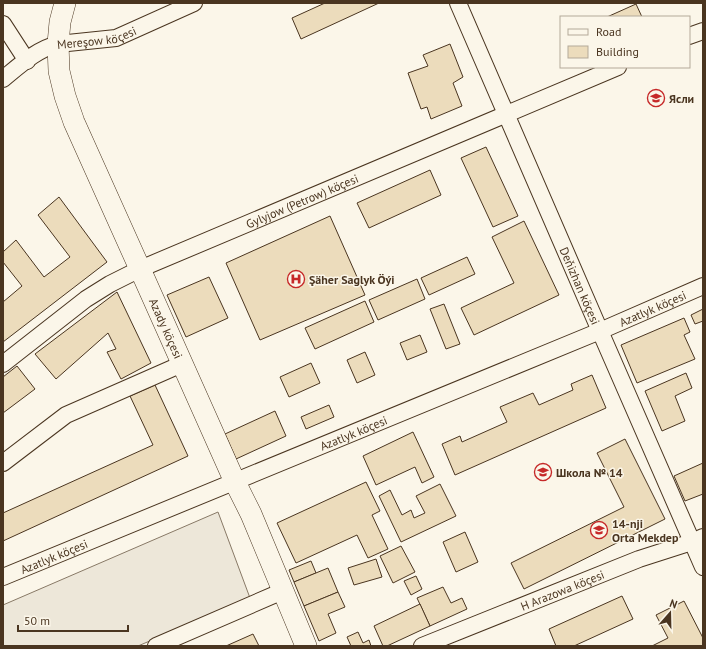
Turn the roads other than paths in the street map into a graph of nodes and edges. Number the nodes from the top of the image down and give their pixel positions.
1 (65, 3) edge
2 (194, 3) edge
3 (458, 3) edge
4 (3, 24) edge
5 (703, 30) edge
6 (690, 36) edge
7 (58, 44) junction
8 (27, 61) junction
9 (616, 68) edge
10 (3, 79) edge
11 (506, 115) junction
12 (140, 269) junction
13 (703, 286) edge
14 (600, 331) junction
15 (3, 364) edge
16 (182, 364) junction
17 (3, 463) edge
18 (235, 482) junction
19 (698, 540) edge
20 (703, 567) edge
21 (3, 577) edge
22 (283, 591) junction
23 (182, 641) edge
24 (156, 646) edge
25 (306, 646) edge
26 (422, 646) edge

1 - 7 main road, Azady köçesi
2 - 7 street, Mereşow köçesi
3 - 11 street, Deňizhan köçesi
4 - 8 street
5 - 6 street
7 - 8 street, Mereşow köçesi
7 - 12 main road, Azady köçesi
8 - 10 street, Mereşow köçesi
9 - 11 street, Gylyjow (Petrow) köçesi
11 - 12 street, Gylyjow (Petrow) köçesi
11 - 14 street, Deňizhan köçesi
12 - 15 street, Gylyjow (Petrow) köçesi
12 - 16 main road, Azady köçesi
13 - 14 street, Azatlyk köçesi
14 - 18 street, Azatlyk köçesi
14 - 19 street, Deňizhan köçesi
16 - 17 street
16 - 18 main road, Azady köçesi
18 - 21 street, Azatlyk köçesi
18 - 22 main road, Azady köçesi
19 - 20 street, Deňizhan köçesi
19 - 26 street, H Arazowa köçesi
22 - 23 street
22 - 25 main road, Azady köçesi
23 - 24 street

